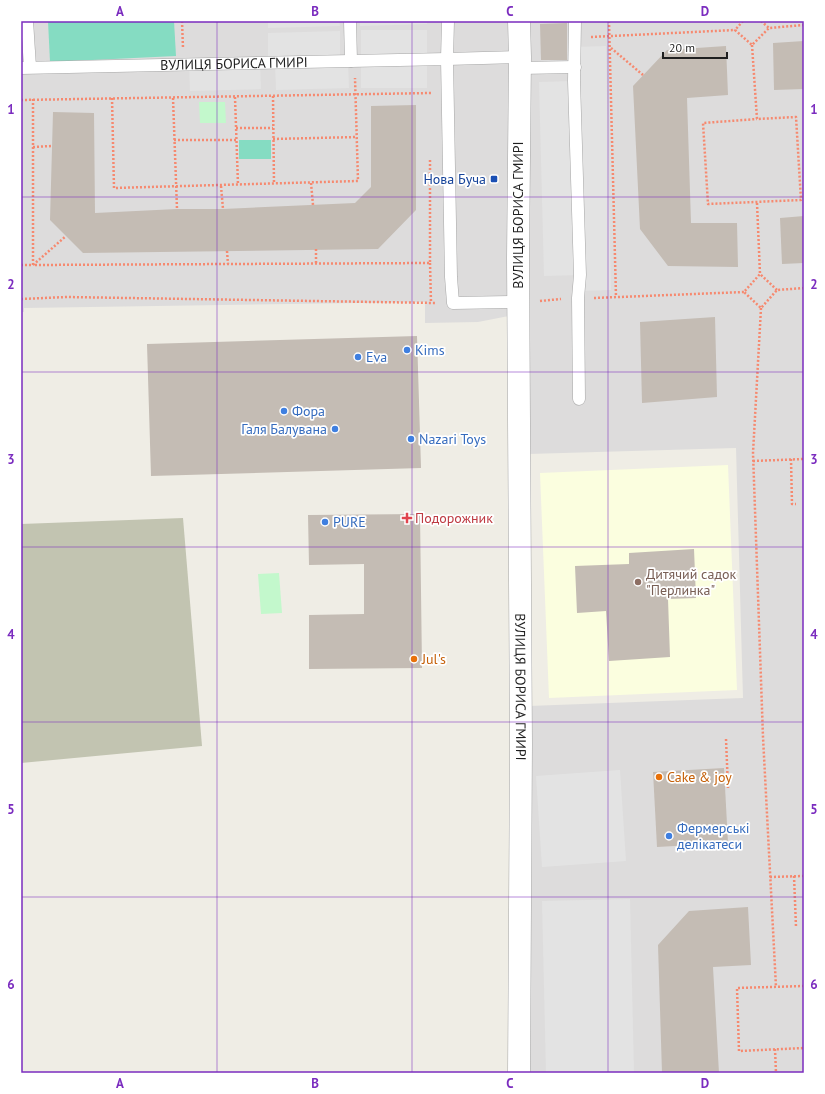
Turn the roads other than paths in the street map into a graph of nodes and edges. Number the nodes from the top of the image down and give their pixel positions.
1 (27, 21) edge
2 (350, 21) edge
3 (448, 21) edge
4 (519, 21) edge
5 (575, 21) edge
6 (447, 59) junction
7 (353, 61) junction
8 (520, 62) junction
9 (26, 67) edge
10 (575, 67) junction
11 (518, 302) junction
12 (579, 399) dead end
13 (519, 1073) edge

1 - 9 lane
2 - 7 lane
3 - 6 lane
4 - 8 street, ВУЛИЦЯ БОРИСА ГМИРІ
5 - 10 lane
6 - 7 lane, ВУЛИЦЯ БОРИСА ГМИРІ
6 - 8 lane, ВУЛИЦЯ БОРИСА ГМИРІ
6 - 11 lane, ВУЛИЦЯ БОРИСА ГМИРІ
7 - 9 lane, ВУЛИЦЯ БОРИСА ГМИРІ
8 - 10 lane
8 - 11 street, ВУЛИЦЯ БОРИСА ГМИРІ
10 - 12 lane
11 - 13 street, ВУЛИЦЯ БОРИСА ГМИРІ

